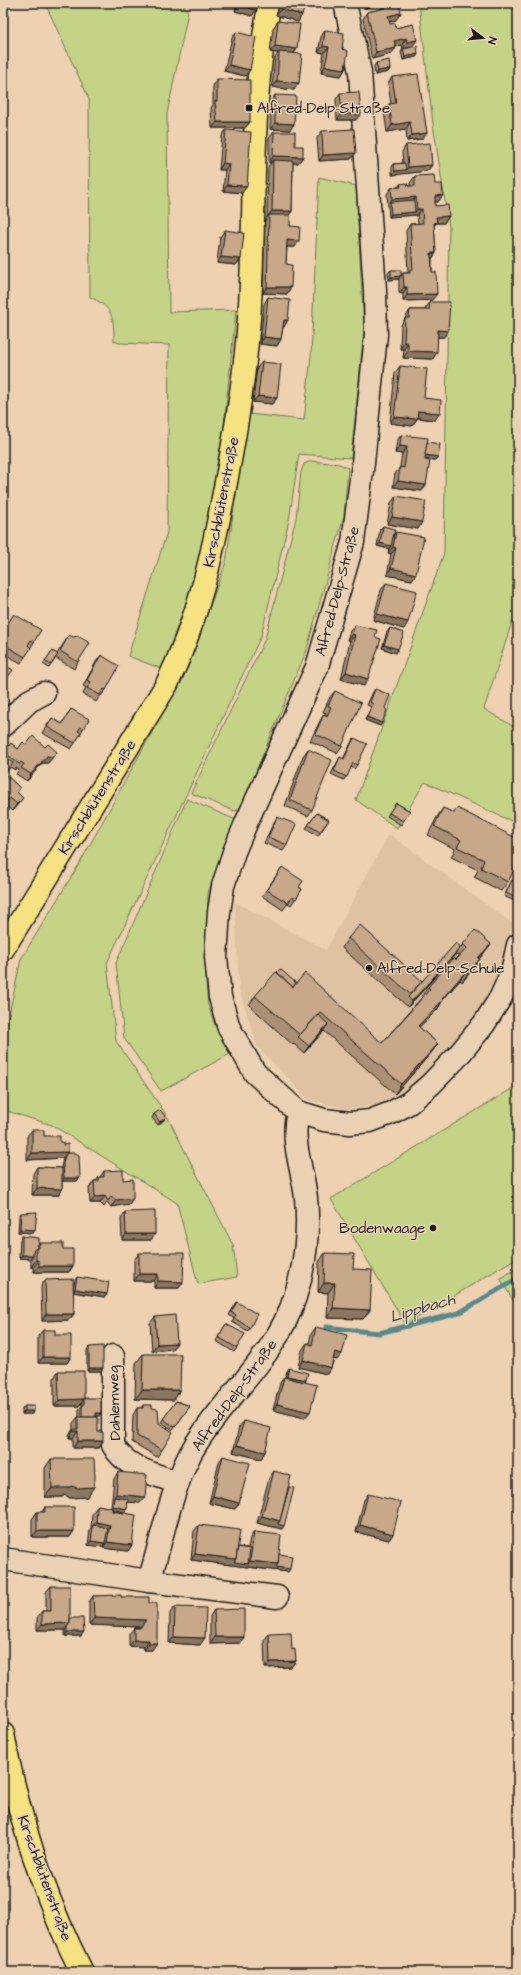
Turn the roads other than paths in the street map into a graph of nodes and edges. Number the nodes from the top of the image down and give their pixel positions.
1 (270, 3) edge
2 (345, 3) edge
3 (44, 693) dead end
4 (3, 726) edge
5 (518, 945) edge
6 (3, 949) edge
7 (298, 1112) junction
8 (113, 1356) dead end
9 (178, 1482) junction
10 (3, 1559) edge
11 (149, 1581) junction
12 (277, 1597) dead end
13 (3, 1734) edge
14 (82, 1972) edge

1 - 6 main road, Kirschblütenstraße
2 - 7 street, Alfred-Delp-Straße
3 - 4 street
5 - 7 street, Alfred-Delp-Straße
7 - 9 street, Alfred-Delp-Straße
8 - 9 street, Dahlemweg
9 - 11 street, Alfred-Delp-Straße
10 - 11 street
11 - 12 street
13 - 14 main road, Kirschblütenstraße

